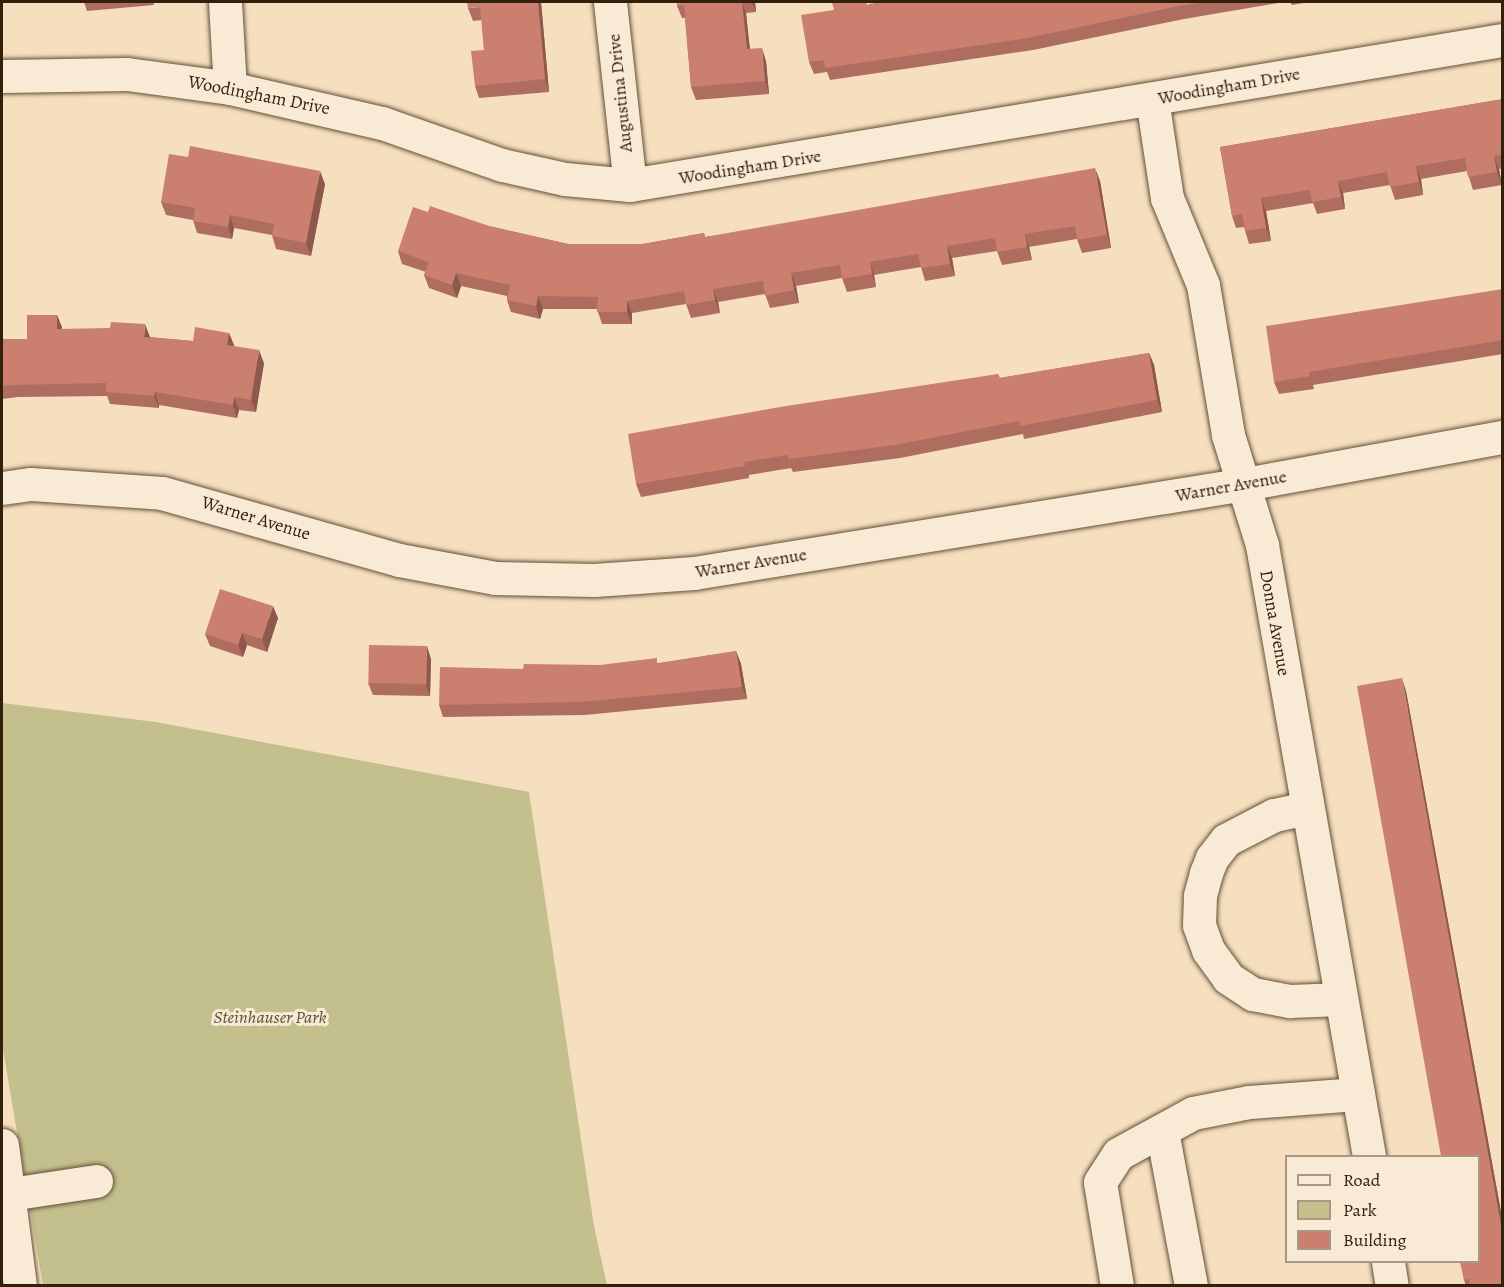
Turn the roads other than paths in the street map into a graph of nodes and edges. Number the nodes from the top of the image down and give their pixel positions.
1 (225, 2) edge
2 (610, 2) edge
3 (1503, 40) edge
4 (2, 76) edge
5 (230, 88) junction
6 (1152, 99) junction
7 (630, 185) junction
8 (1503, 437) edge
9 (1245, 484) junction
10 (2, 488) edge
11 (1307, 808) junction
12 (1341, 999) junction
13 (1358, 1094) junction
14 (1162, 1131) junction
15 (2, 1145) edge
16 (1370, 1155) edge
17 (96, 1181) dead end
18 (10, 1194) junction
19 (6, 1237) edge
20 (1388, 1263) edge
21 (20, 1286) edge
22 (1118, 1286) edge
23 (1191, 1286) edge
24 (1392, 1286) edge

1 - 5 street
2 - 7 street, Augustina Drive
3 - 6 street, Woodingham Drive
4 - 5 street, Woodingham Drive
5 - 7 street, Woodingham Drive
6 - 7 street, Woodingham Drive
6 - 9 street, Donna Avenue
8 - 9 street, Warner Avenue
9 - 10 street, Warner Avenue
9 - 11 street, Donna Avenue
11 - 12 street, Donna Avenue
11 - 12 street
12 - 13 street, Donna Avenue
13 - 14 street
13 - 16 street, Donna Avenue
14 - 22 street
14 - 23 street
15 - 18 street
17 - 18 street
18 - 19 street
19 - 21 street
20 - 24 street

